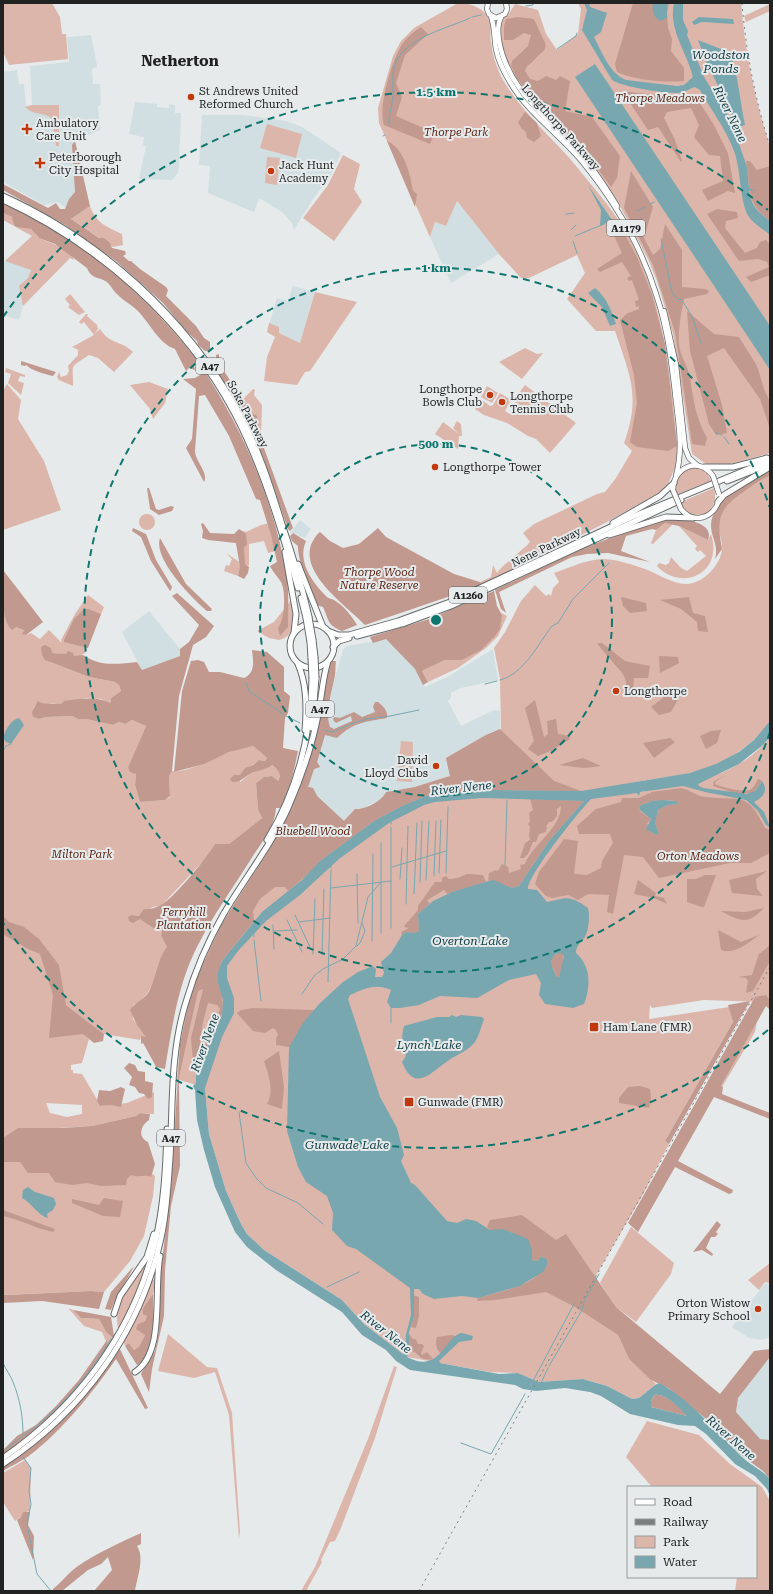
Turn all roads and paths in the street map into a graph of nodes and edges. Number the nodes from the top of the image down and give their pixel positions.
1 (488, 3) edge
2 (506, 3) edge
3 (491, 16) junction
4 (501, 17) junction
5 (3, 196) edge
6 (3, 200) edge
7 (770, 459) edge
8 (770, 464) edge
9 (697, 466) junction
10 (770, 467) edge
11 (704, 468) junction
12 (676, 476) junction
13 (674, 483) junction
14 (718, 502) junction
15 (693, 518) junction
16 (282, 529) junction
17 (575, 546) junction
18 (310, 596) junction
19 (326, 630) junction
20 (356, 633) junction
21 (294, 634) junction
22 (333, 647) junction
23 (328, 661) junction
24 (298, 664) junction
25 (296, 783) junction
26 (166, 1186) junction
27 (114, 1314) dead end
28 (135, 1372) dead end
29 (3, 1458) edge
30 (3, 1464) edge

1 - 3 main road, Longthorpe Parkway
2 - 4 main road, Longthorpe Parkway
3 - 4 main road
3 - 12 main road, Longthorpe Parkway / A1179
4 - 9 main road, Longthorpe Parkway / A1179
5 - 16 highway, Soke Parkway / A47
6 - 16 highway, Soke Parkway / A47
7 - 11 highway
7 - 17 highway, Nene Parkway / A1260
8 - 17 highway, Nene Parkway / A1260
9 - 11 main road
9 - 12 main road
10 - 14 highway
11 - 14 main road, bridge
12 - 13 main road
13 - 15 main road, bridge
13 - 17 highway
14 - 15 main road
15 - 17 highway
16 - 18 highway, A47
16 - 21 highway, A47
16 - 25 highway, Soke Parkway / A47, bridge
17 - 20 highway, Nene Parkway / A1260
17 - 22 highway, Nene Parkway / A1260
18 - 19 highway, A47
18 - 20 highway, A47
19 - 20 highway, Nene Parkway
19 - 21 highway
19 - 22 highway
21 - 24 highway
22 - 23 highway
23 - 24 highway
23 - 25 highway, A47
24 - 25 highway, A47
25 - 26 highway, A47
26 - 27 highway, A47
26 - 28 highway, A47
26 - 29 highway, A47
26 - 30 highway, A47

